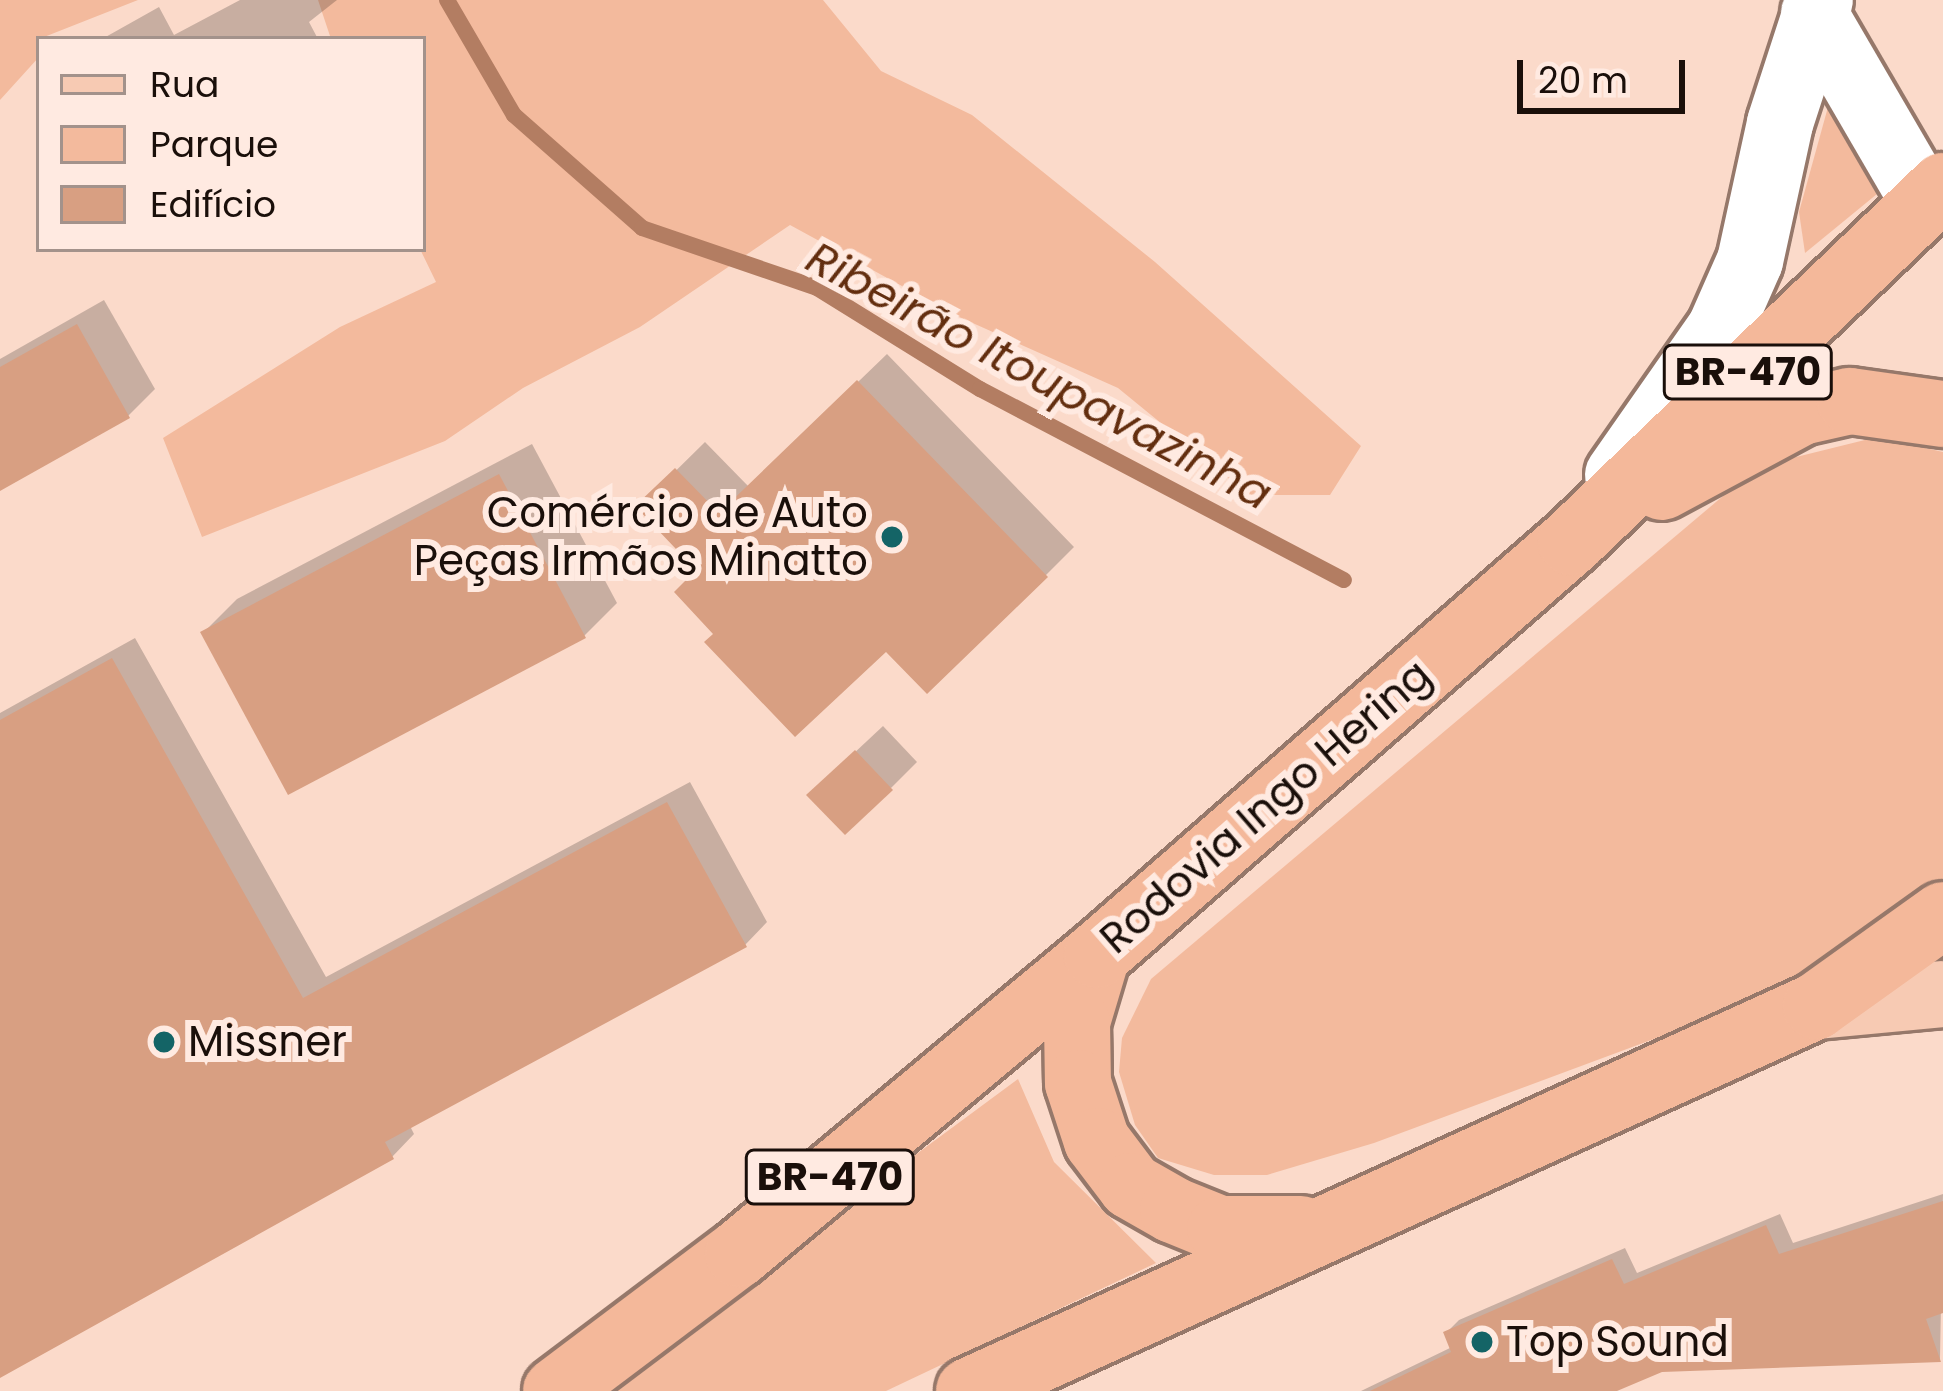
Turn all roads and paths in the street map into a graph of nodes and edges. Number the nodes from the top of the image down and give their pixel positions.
1 (1816, 6) edge
2 (1937, 206) edge
3 (1943, 414) edge
4 (1571, 542) junction
5 (1943, 915) edge
6 (1097, 955) junction
7 (1943, 994) edge
8 (1816, 1006) junction
9 (1322, 1228) junction
10 (556, 1391) edge
11 (969, 1391) edge

1 - 2 street
1 - 4 street
2 - 4 highway, Rodovia Ingo Hering / BR-470
3 - 4 highway
4 - 6 highway, Rodovia Ingo Hering / BR-470
5 - 8 highway
6 - 9 highway
6 - 10 highway, Rodovia Ingo Hering / BR-470
7 - 8 main road
8 - 9 highway
9 - 11 highway

